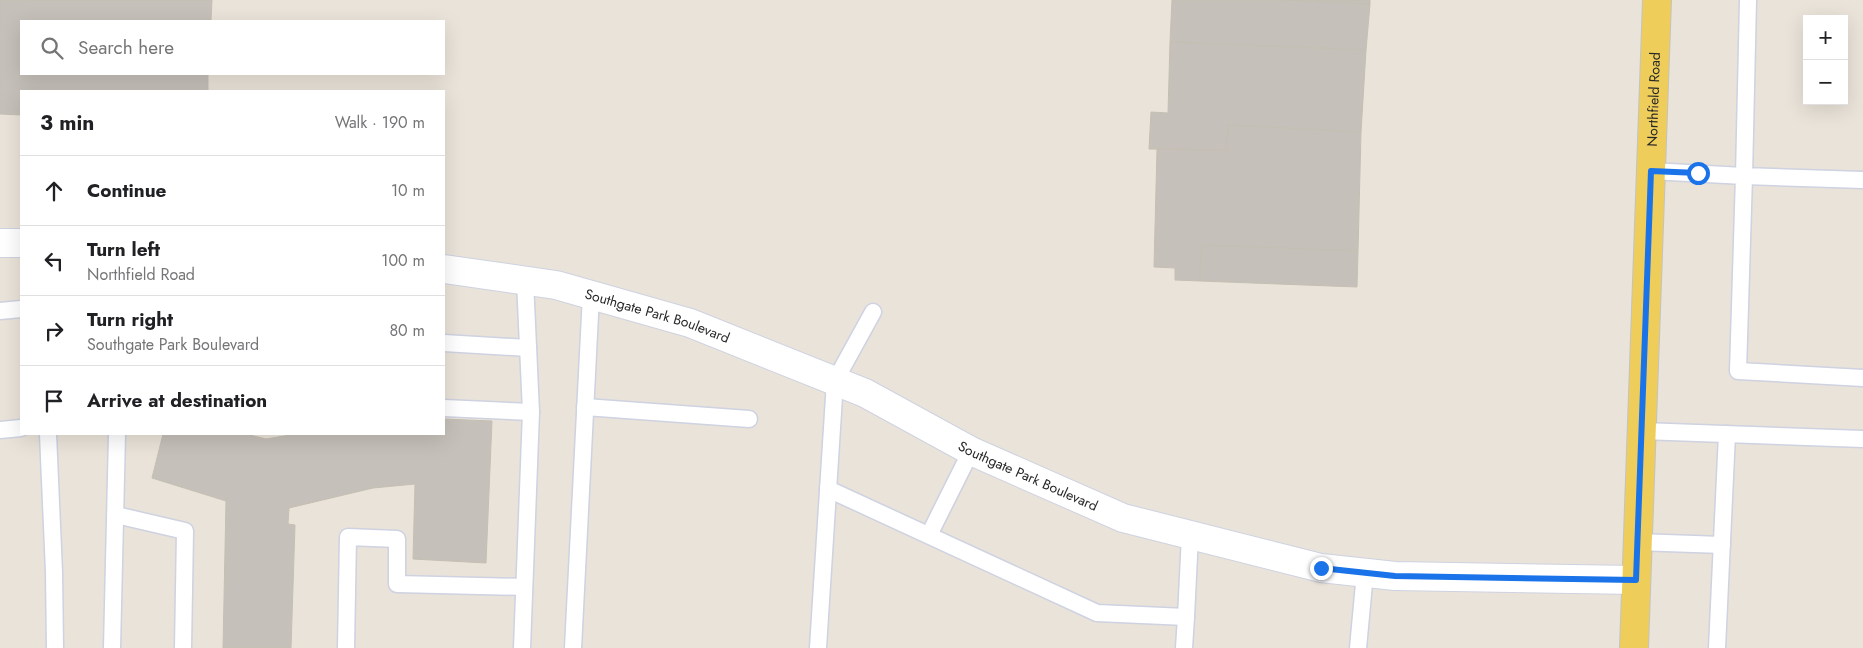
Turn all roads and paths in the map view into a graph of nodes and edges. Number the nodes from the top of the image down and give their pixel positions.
1 (1657, 0) edge
2 (1748, 0) edge
3 (1651, 171) junction
4 (1744, 176) junction
5 (1863, 180) edge
6 (0, 243) edge
7 (20, 243) edge
8 (445, 269) edge
9 (525, 281) junction
10 (591, 295) junction
11 (20, 309) edge
12 (0, 311) edge
13 (873, 312) dead end
14 (445, 343) edge
15 (528, 348) junction
16 (1863, 378) edge
17 (835, 381) junction
18 (585, 407) junction
19 (445, 408) edge
20 (531, 412) junction
21 (749, 419) dead end
22 (20, 428) edge
23 (0, 430) edge
24 (1642, 431) junction
25 (1727, 434) junction
26 (48, 435) edge
27 (117, 435) edge
28 (1863, 438) edge
29 (971, 451) junction
30 (828, 489) junction
31 (116, 515) junction
32 (1190, 535) junction
33 (929, 536) junction
34 (1637, 542) junction
35 (1722, 545) junction
36 (1364, 573) junction
37 (1636, 580) junction
38 (524, 587) junction
39 (1186, 617) junction
40 (522, 643) edge
41 (55, 648) edge
42 (112, 648) edge
43 (183, 648) edge
44 (346, 648) edge
45 (574, 648) edge
46 (818, 648) edge
47 (1184, 648) edge
48 (1358, 648) edge
49 (1634, 648) edge
50 (1717, 648) edge

1 - 3 main road, Northfield Road
2 - 4 lane
3 - 4 lane
3 - 24 main road, Northfield Road
4 - 5 lane
4 - 16 lane
6 - 7 street
8 - 9 street, Southgate Park Boulevard
9 - 10 street, Southgate Park Boulevard
9 - 15 lane
10 - 17 street, Southgate Park Boulevard
10 - 18 lane
11 - 12 lane
13 - 17 lane
14 - 15 lane
15 - 20 lane
17 - 29 street, Southgate Park Boulevard
17 - 30 lane
18 - 21 lane
18 - 45 lane
19 - 20 lane
20 - 38 lane
22 - 23 lane
24 - 25 lane
24 - 34 main road, Northfield Road
25 - 28 lane
25 - 35 lane
26 - 41 lane
27 - 31 lane
29 - 32 street, Southgate Park Boulevard
29 - 33 lane
30 - 33 lane
30 - 46 lane
31 - 42 lane
31 - 43 lane
32 - 36 street, Southgate Park Boulevard
32 - 39 lane
33 - 39 lane
34 - 35 lane
34 - 37 main road, Northfield Road
35 - 50 lane
36 - 37 street, Southgate Park Boulevard
36 - 48 lane
37 - 49 main road, Northfield Road
38 - 40 lane
38 - 44 lane
39 - 47 lane

